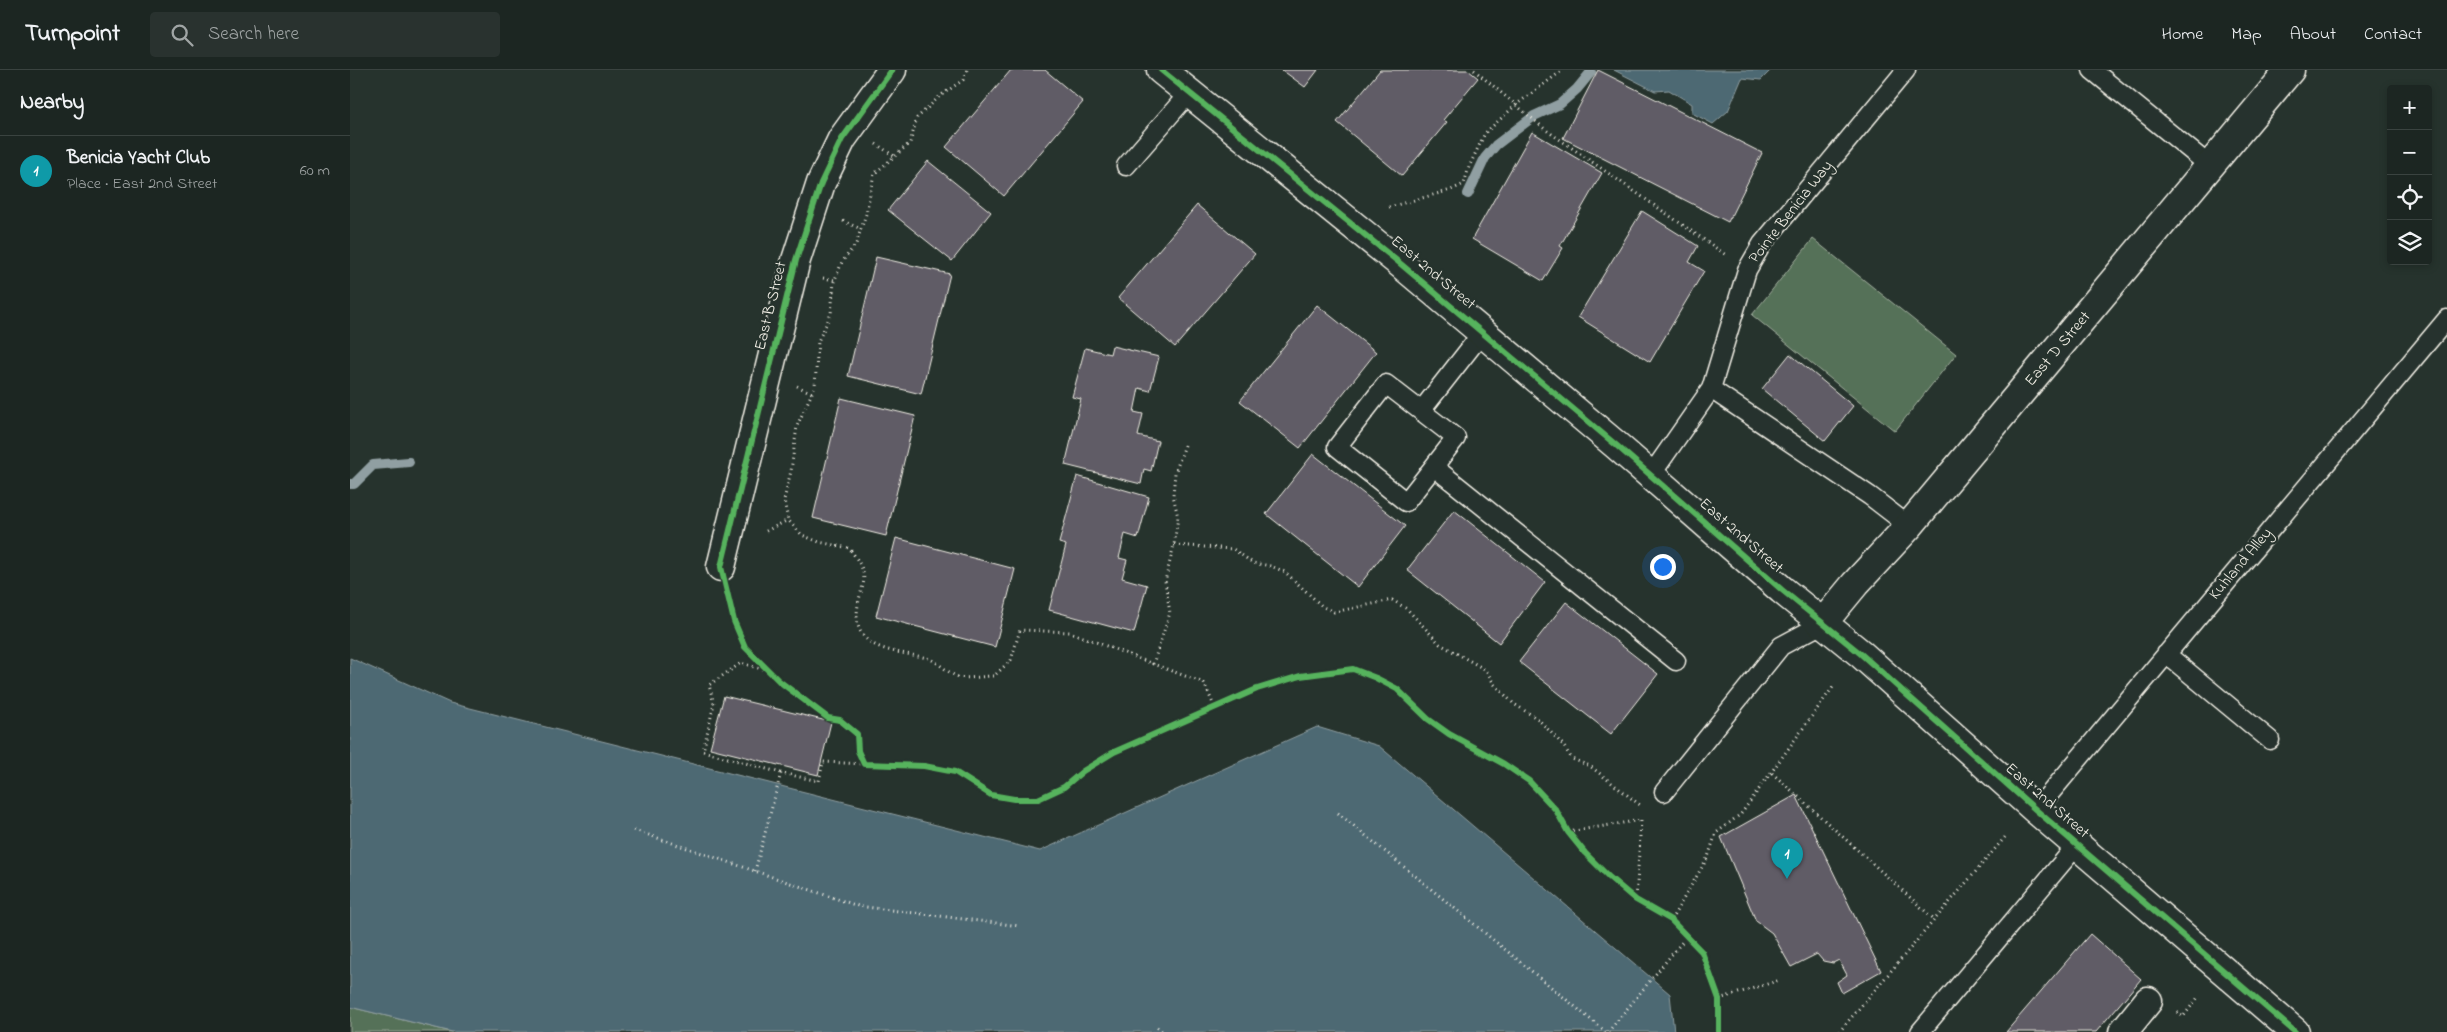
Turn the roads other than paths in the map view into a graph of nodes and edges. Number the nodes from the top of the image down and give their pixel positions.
1 (892, 70) edge
2 (1161, 70) edge
3 (1906, 70) edge
4 (2092, 70) edge
5 (2290, 70) edge
6 (1189, 93) junction
7 (1126, 166) dead end
8 (2210, 166) junction
9 (2447, 319) edge
10 (1482, 332) junction
11 (1712, 389) junction
12 (1420, 411) junction
13 (1434, 467) junction
14 (1651, 475) junction
15 (1909, 526) junction
16 (720, 567) dead end
17 (1822, 624) junction
18 (2166, 654) junction
19 (1676, 661) dead end
20 (2270, 740) dead end
21 (1664, 792) dead end
22 (2036, 810) junction
23 (2077, 845) junction
24 (2160, 1004) road end
25 (1920, 1032) edge
26 (2122, 1032) edge
27 (2295, 1032) edge

1 - 16 street, East B Street
2 - 6 street, East 2nd Street
3 - 11 lane, Pointe Benicia Way
4 - 8 lane
5 - 8 street, East D Street
6 - 7 lane
6 - 10 street, East 2nd Street
8 - 15 street, East D Street
9 - 18 lane, Kuhland Alley
10 - 12 lane
10 - 14 street, East 2nd Street
11 - 14 lane, Pointe Benicia Way
11 - 15 lane
12 - 13 lane
12 - 13 lane
13 - 19 lane
14 - 17 street, East 2nd Street
15 - 17 street, East D Street
17 - 21 lane
17 - 22 street, East 2nd Street
18 - 20 lane
18 - 22 lane, Kuhland Alley
22 - 23 street, East 2nd Street
23 - 25 lane
23 - 27 street, East 2nd Street
24 - 26 street

